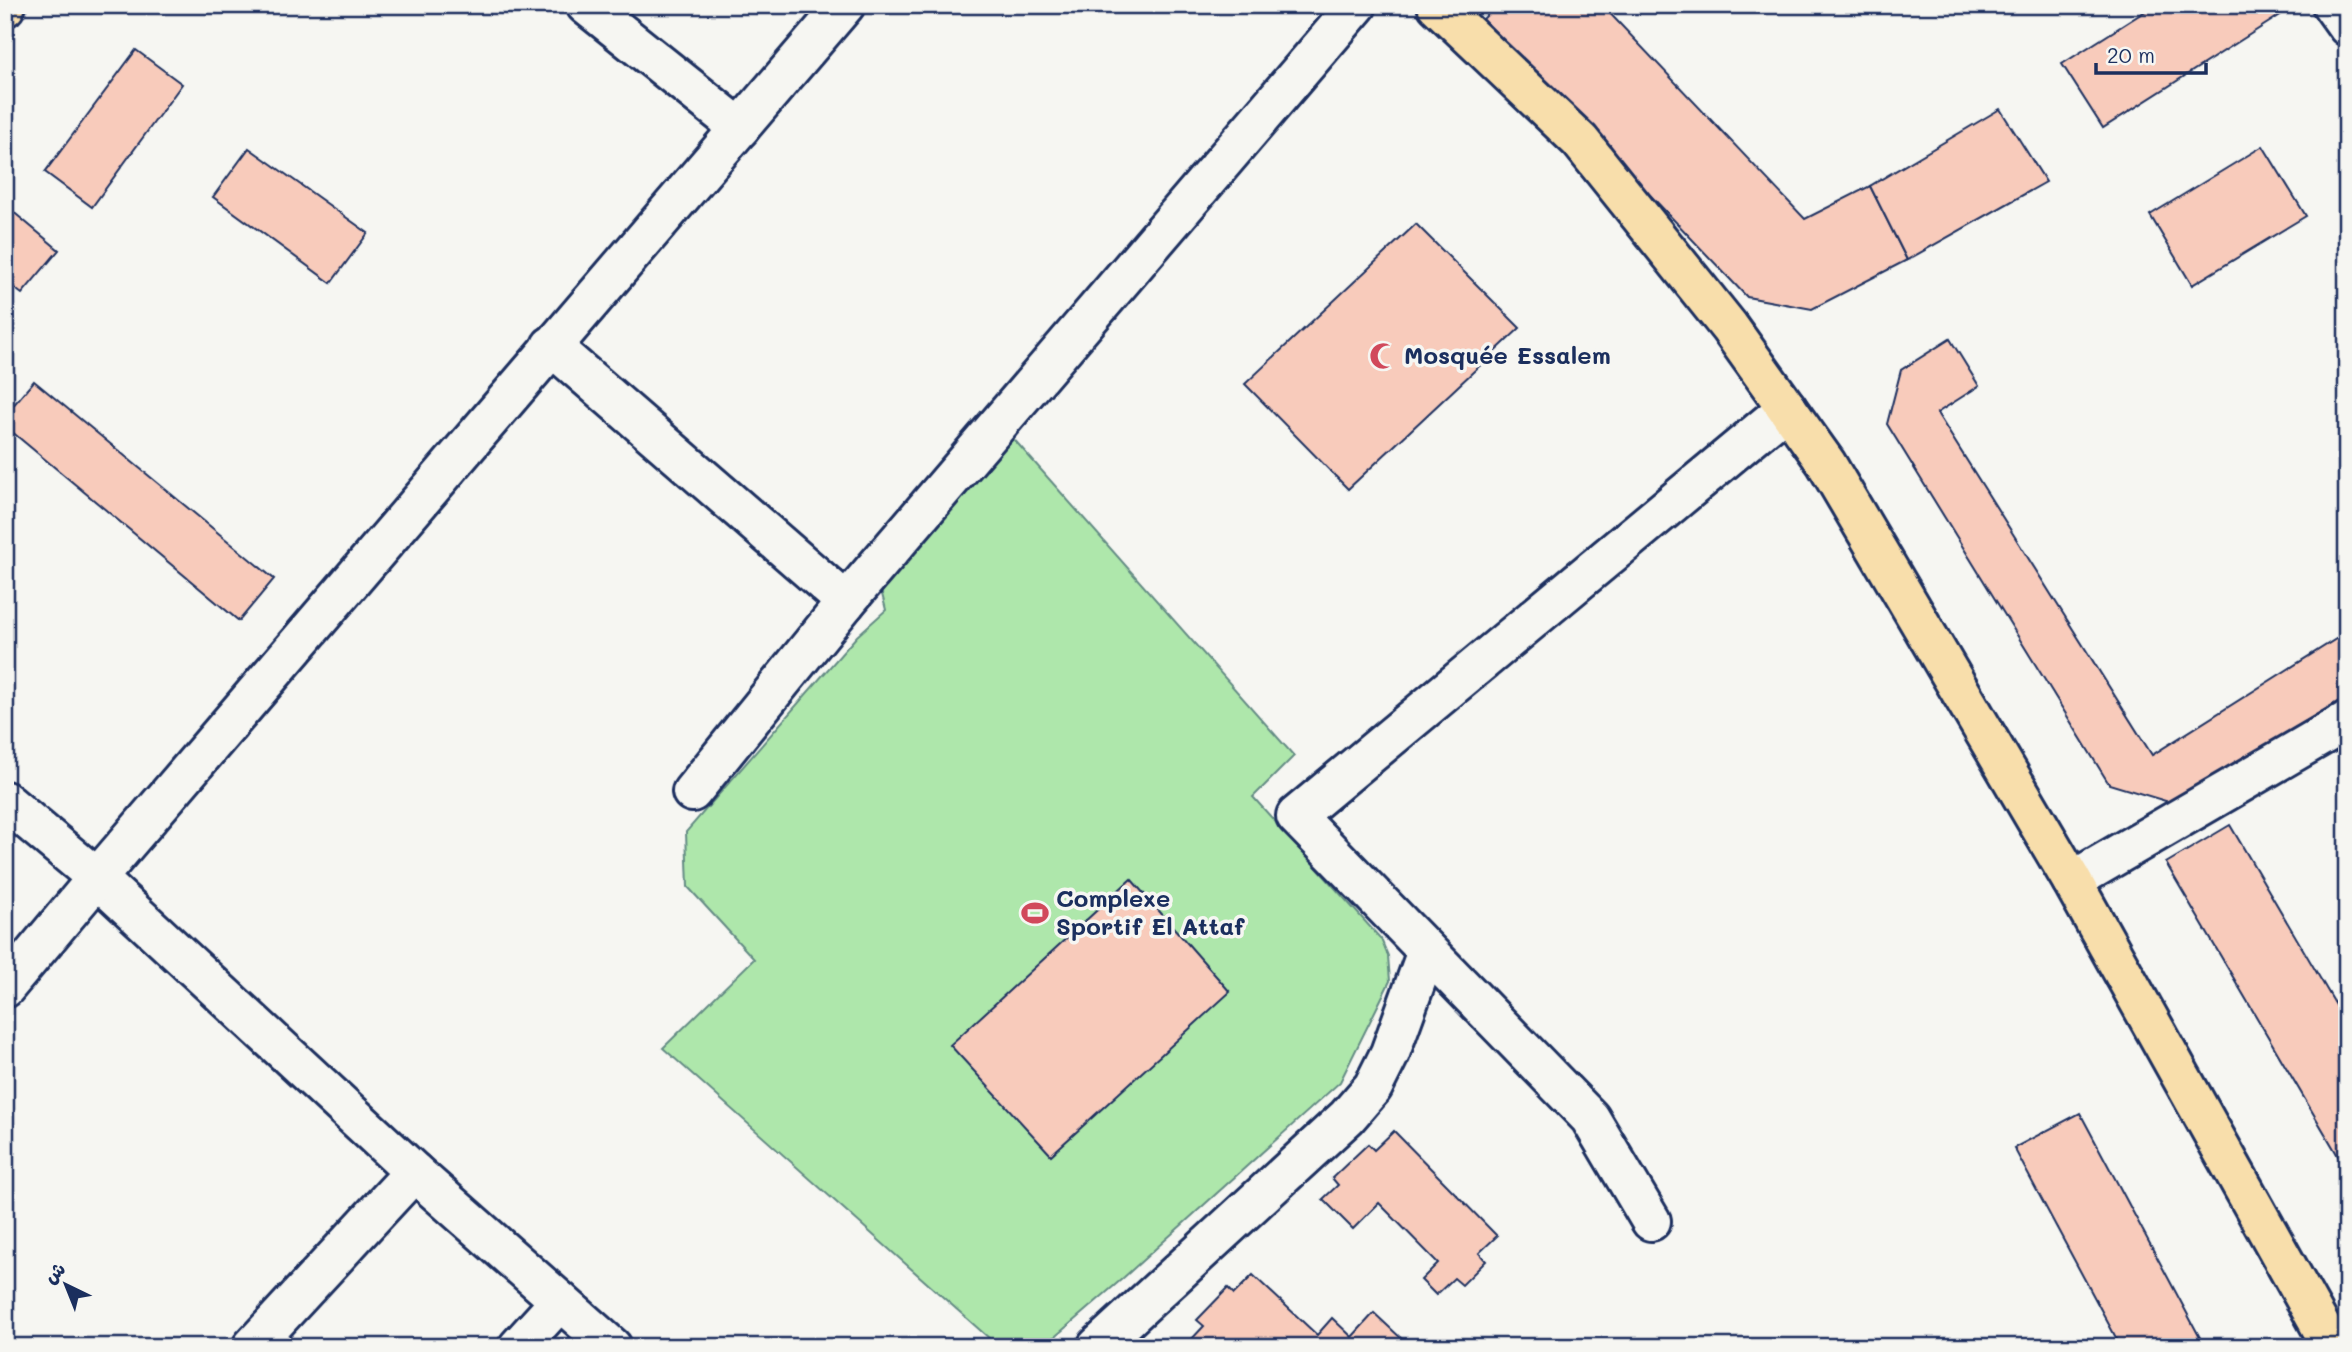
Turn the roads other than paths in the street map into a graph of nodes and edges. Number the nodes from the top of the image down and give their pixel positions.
1 (586, 5) edge
2 (845, 5) edge
3 (1357, 5) edge
4 (1437, 5) edge
5 (2332, 5) edge
6 (2347, 26) edge
7 (740, 128) junction
8 (551, 346) junction
9 (1787, 408) junction
10 (846, 602) junction
11 (2347, 721) edge
12 (692, 792) dead end
13 (5, 801) edge
14 (97, 878) junction
15 (2072, 881) junction
16 (1427, 951) junction
17 (5, 988) edge
18 (414, 1172) junction
19 (1651, 1221) dead end
20 (560, 1301) junction
21 (252, 1347) edge
22 (518, 1347) edge
23 (612, 1347) edge
24 (1097, 1347) edge
25 (2332, 1347) edge

1 - 7 street
2 - 7 street
3 - 10 street
4 - 9 main road
5 - 6 street
7 - 8 street
8 - 10 street
8 - 14 street
9 - 15 main road
9 - 16 street
10 - 12 street
11 - 15 street
13 - 14 street
14 - 17 street
14 - 18 street
15 - 25 main road
16 - 19 street
16 - 24 street
18 - 20 street
18 - 21 street
20 - 22 street
20 - 23 street

